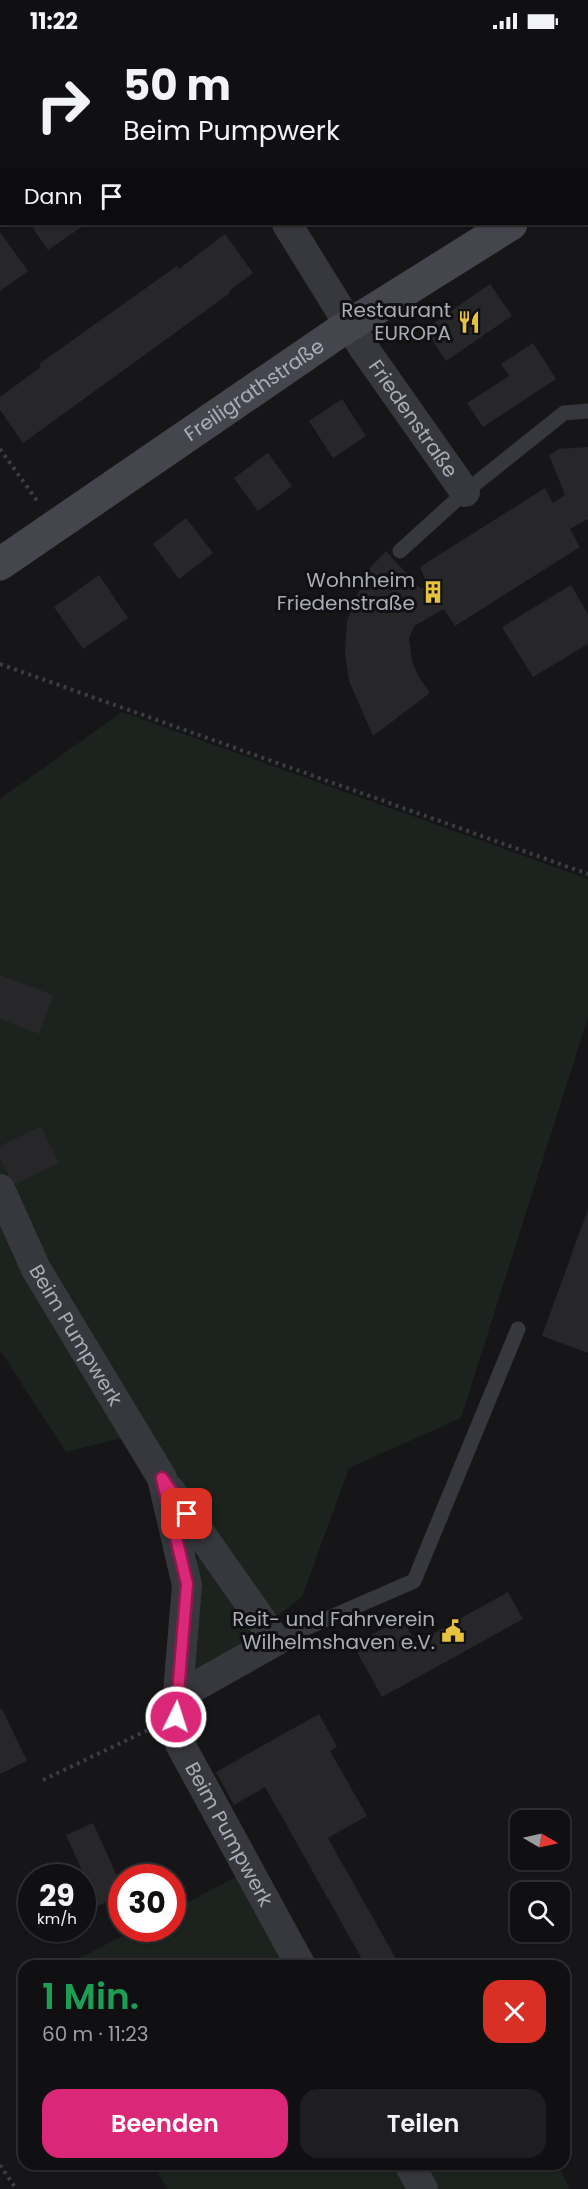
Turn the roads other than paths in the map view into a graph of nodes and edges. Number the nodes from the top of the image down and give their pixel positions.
1 (288, 225) edge
2 (509, 225) edge
3 (350, 325) junction
4 (588, 411) edge
5 (465, 492) junction
6 (400, 551) dead end
7 (0, 564) edge
8 (0, 1189) edge
9 (518, 1329) dead end
10 (162, 1478) junction
11 (276, 1641) junction
12 (177, 1706) junction
13 (298, 1960) edge
14 (412, 2170) edge
15 (423, 2189) edge

1 - 3 street, Friedenstraße
2 - 3 street, Freiligrathstraße
3 - 5 street, Friedenstraße
3 - 7 street, Freiligrathstraße
4 - 5 lane
5 - 6 lane
8 - 10 street, Beim Pumpwerk
9 - 11 lane
10 - 11 street, Beim Pumpwerk
10 - 12 street, Beim Pumpwerk
11 - 12 street
12 - 13 street, Beim Pumpwerk
14 - 15 street

